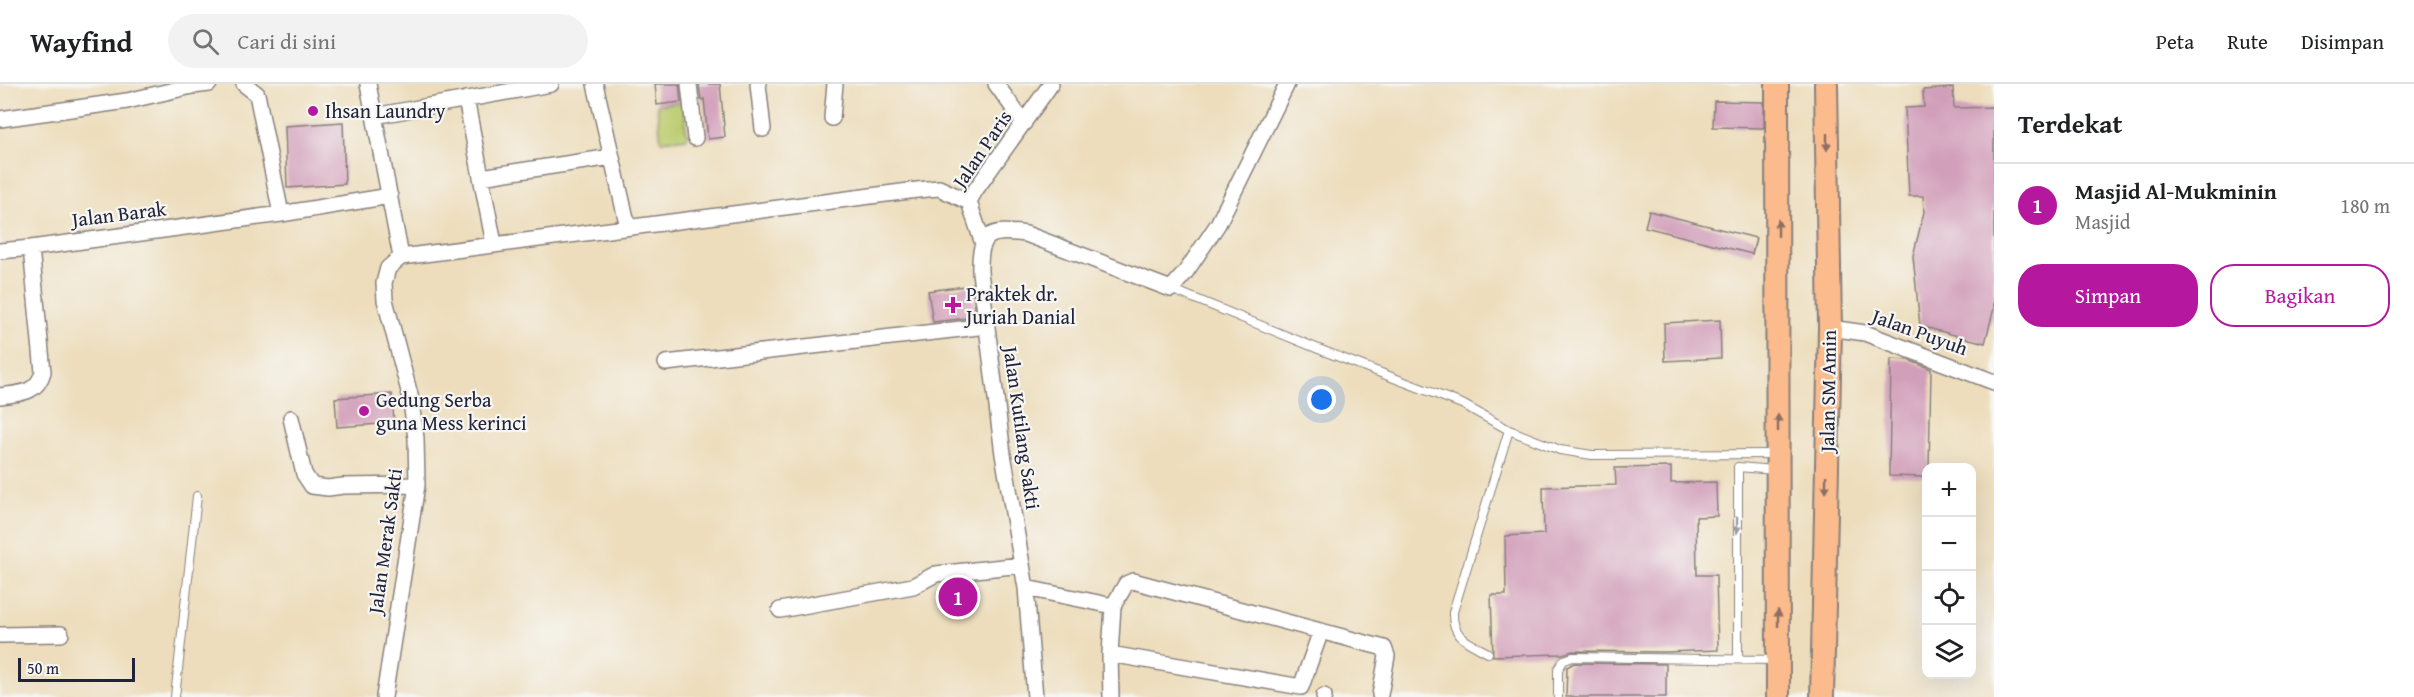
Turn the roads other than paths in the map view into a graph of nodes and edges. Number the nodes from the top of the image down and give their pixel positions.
1 (209, 84) edge
2 (244, 84) edge
3 (368, 84) edge
4 (551, 84) edge
5 (594, 84) edge
6 (689, 84) edge
7 (758, 84) edge
8 (835, 84) edge
9 (996, 84) edge
10 (1051, 84) edge
11 (1287, 84) edge
12 (1777, 84) edge
13 (1826, 84) edge
14 (466, 99) junction
15 (374, 116) junction
16 (832, 118) dead end
17 (0, 119) edge
18 (1024, 123) junction
19 (763, 129) dead end
20 (695, 138) dead end
21 (612, 157) junction
22 (481, 177) junction
23 (390, 196) junction
24 (969, 202) junction
25 (281, 214) junction
26 (628, 227) junction
27 (982, 241) junction
28 (494, 244) junction
29 (31, 248) junction
30 (0, 251) edge
31 (400, 256) junction
32 (1171, 289) junction
33 (987, 326) junction
34 (1830, 328) junction
35 (666, 363) dead end
36 (1994, 382) edge
37 (0, 396) edge
38 (291, 418) dead end
39 (1509, 430) junction
40 (1778, 462) junction
41 (417, 485) junction
42 (197, 496) dead end
43 (1022, 565) junction
44 (1026, 588) junction
45 (1113, 606) junction
46 (780, 610) dead end
47 (1321, 631) junction
48 (61, 634) dead end
49 (0, 635) edge
50 (1488, 653) dead end
51 (1110, 654) junction
52 (1738, 659) junction
53 (1778, 660) junction
54 (1380, 695) dead end
55 (175, 697) edge
56 (384, 697) edge
57 (1035, 697) edge
58 (1111, 697) edge
59 (1558, 697) edge
60 (1778, 697) edge
61 (1822, 697) edge

1 - 17 street
2 - 25 street
3 - 15 street
4 - 14 street
5 - 21 street
6 - 20 street
7 - 19 street
8 - 16 street
9 - 18 street
10 - 18 street, Jalan Paris
11 - 32 street
40 -> 12 main road
13 -> 34 main road, Jalan SM Amin
14 - 15 street
14 - 22 street
15 - 23 street
18 - 24 street, Jalan Paris
21 - 22 street
21 - 26 street
22 - 28 street
23 - 25 street, Jalan Barak
23 - 31 street
24 - 26 street
24 - 27 street, Jalan Paris
25 - 29 street, Jalan Barak
26 - 28 street
27 - 32 street
27 - 33 street, Jalan Kutilang Sakti
28 - 31 street
29 - 30 street, Jalan Barak
29 - 37 street
31 - 41 street, Jalan Merak Sakti
32 - 39 lane
33 - 35 street
33 - 43 street, Jalan Kutilang Sakti
34 - 36 street, Jalan Puyuh
34 -> 61 main road, Jalan SM Amin
38 - 41 street
39 - 40 lane
39 - 50 lane
40 -> 52 lane
53 -> 40 main road
41 - 56 street, Jalan Merak Sakti
42 - 55 lane
43 - 44 street, Jalan Kutilang Sakti
43 - 46 street
44 - 45 street
44 - 57 street, Jalan Kutilang Sakti
45 - 47 street
45 - 51 street
47 - 51 street
47 - 54 street
48 - 49 street
51 - 58 street
52 - 53 lane
52 - 59 lane
53 - 60 main road

